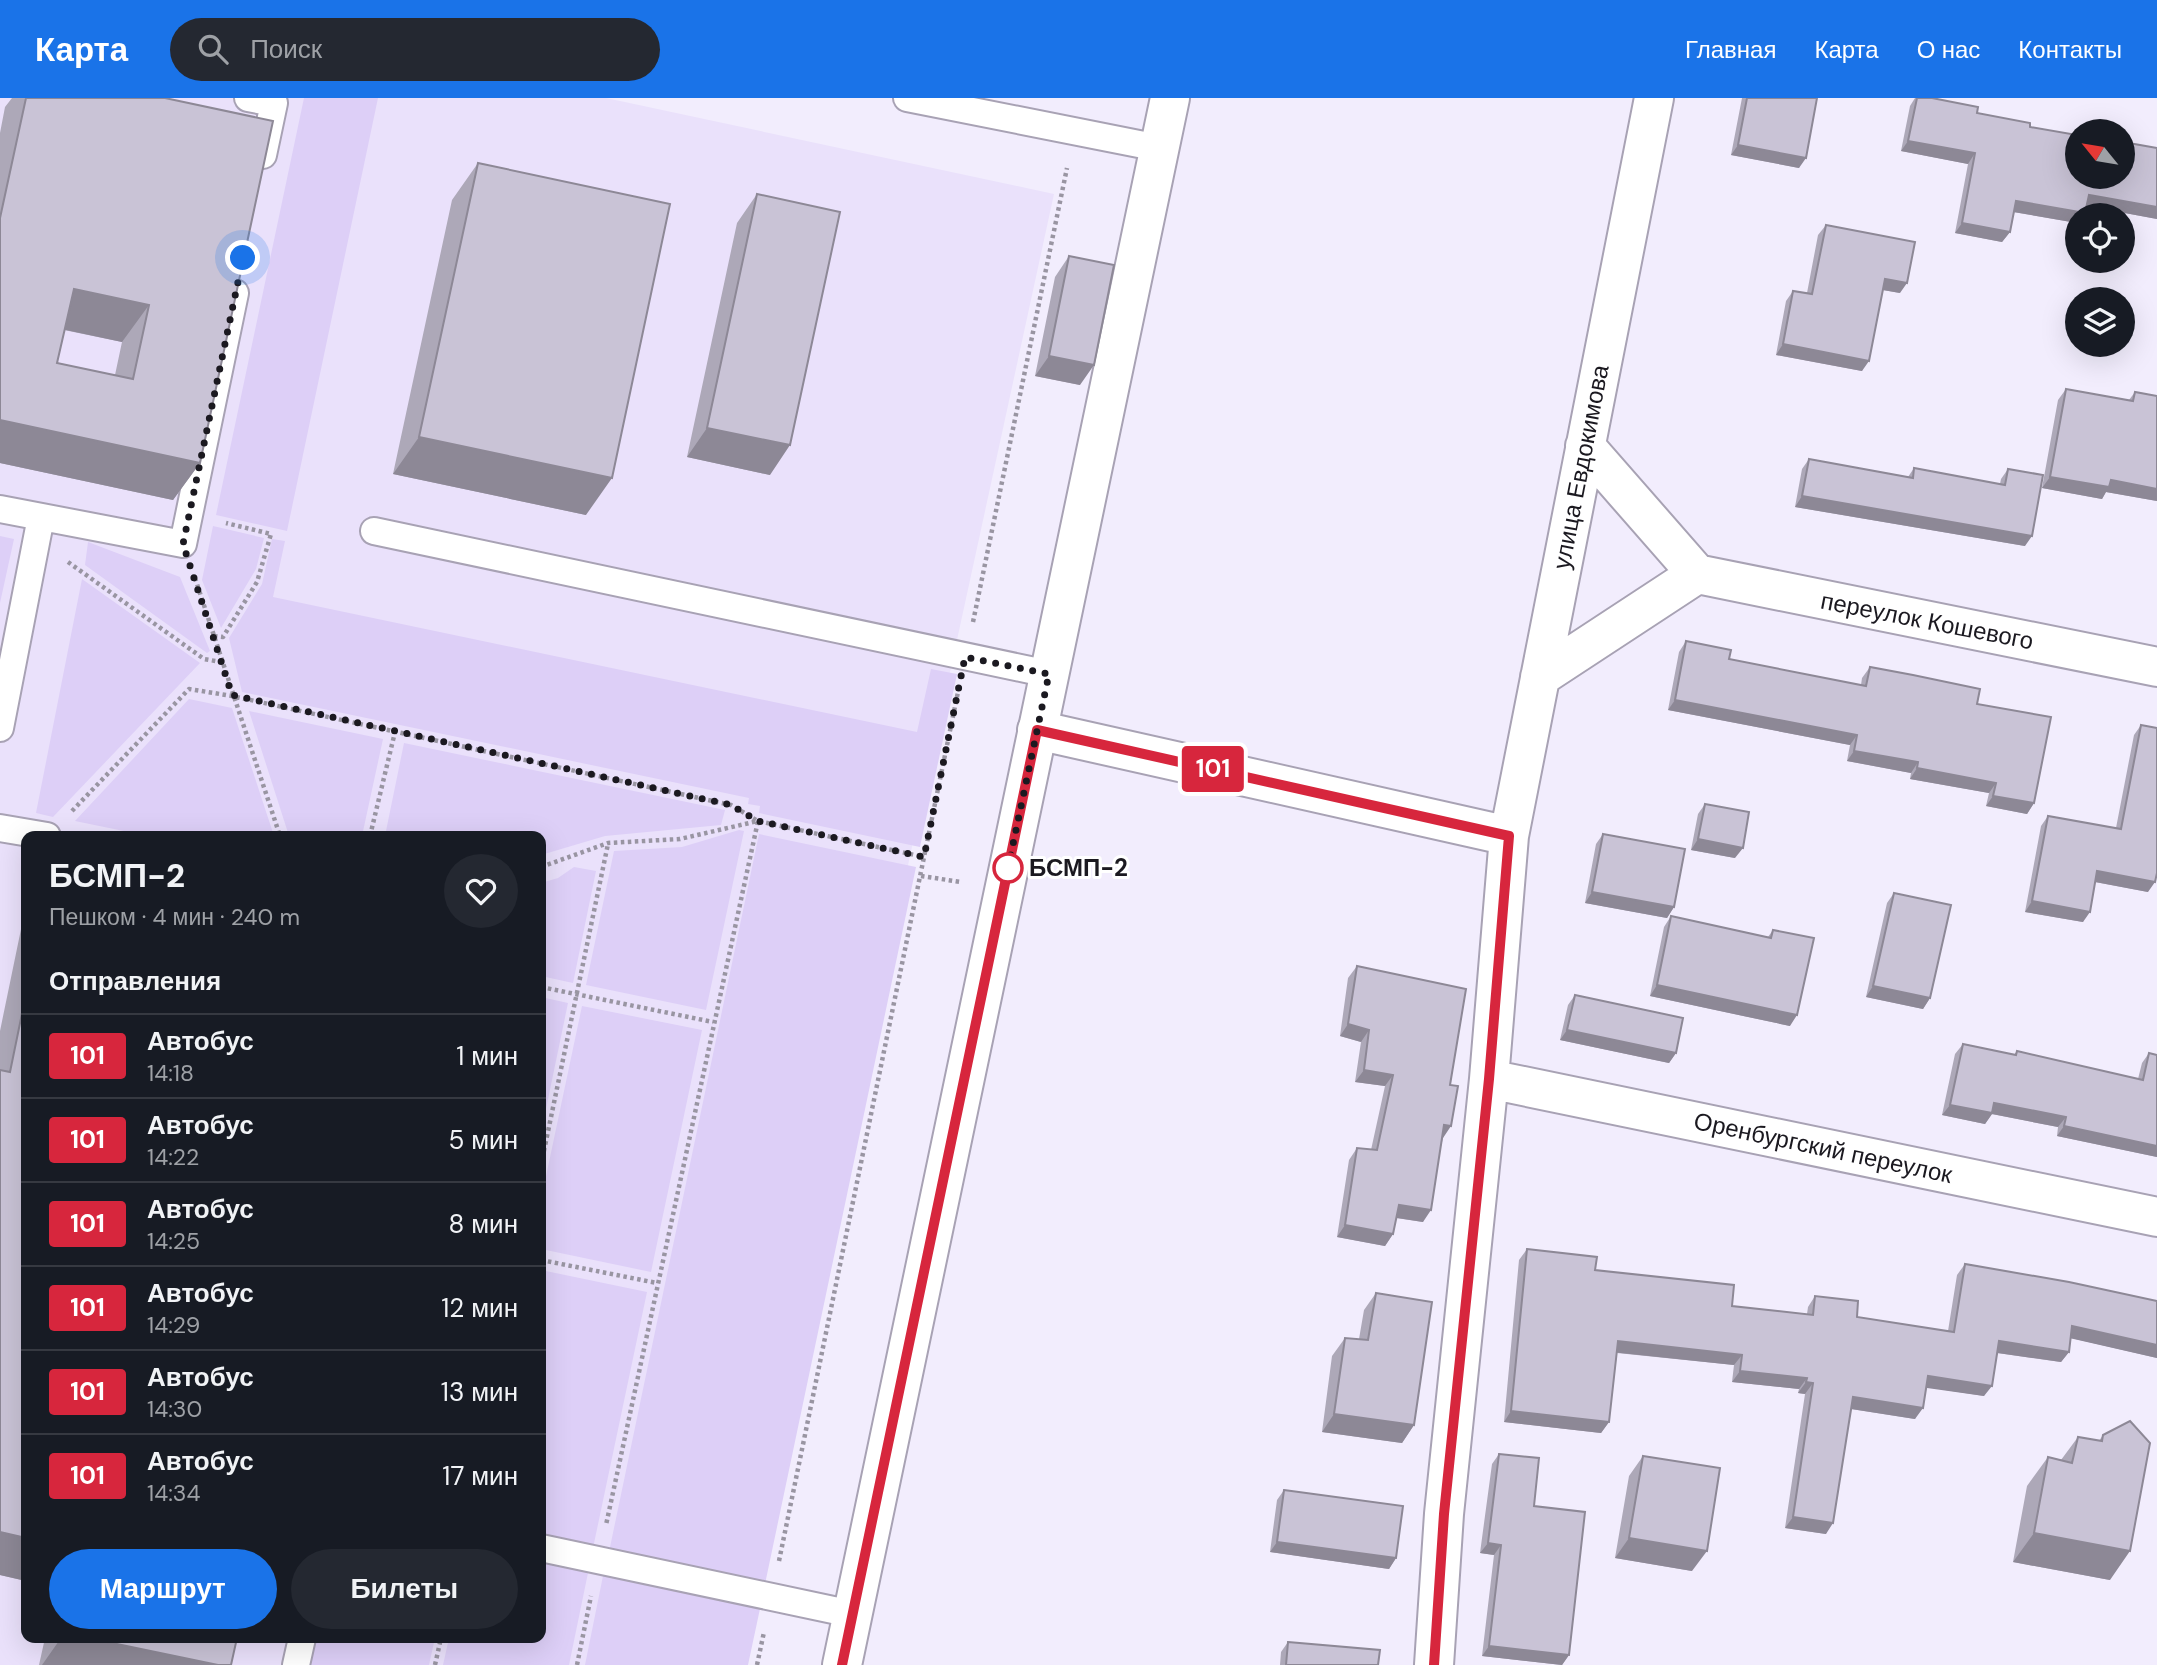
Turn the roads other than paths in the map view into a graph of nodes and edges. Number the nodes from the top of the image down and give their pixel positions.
1 (248, 98) edge
2 (907, 98) edge
3 (1170, 98) edge
4 (1654, 98) edge
5 (1159, 148) junction
6 (258, 183) edge
7 (242, 263) edge
8 (1585, 446) junction
9 (0, 509) edge
10 (39, 528) junction
11 (374, 531) dead end
12 (1697, 574) junction
13 (2157, 667) edge
14 (1049, 674) junction
15 (1540, 677) junction
16 (0, 728) edge
17 (1037, 730) junction
18 (0, 828) edge
19 (55, 828) edge
20 (1509, 836) junction
21 (1489, 1079) junction
22 (2157, 1217) edge
23 (546, 1549) edge
24 (852, 1614) junction
25 (301, 1643) edge
26 (296, 1665) edge
27 (842, 1665) edge
28 (1434, 1665) edge

1 - 6 lane
2 - 5 lane
3 - 5 street
4 - 8 street, улица Евдокимова
5 - 14 street
7 - 10 lane
8 - 12 street
8 - 15 street, улица Евдокимова
9 - 10 lane
10 - 16 lane
11 - 14 lane
12 - 13 street, переулок Кошевого
12 - 15 street
14 - 17 street
15 - 20 street, улица Евдокимова
17 - 20 street
17 - 24 street
18 - 19 lane
20 - 21 street, улица Евдокимова
21 - 22 street, Оренбургский переулок
21 - 28 street, улица Евдокимова
23 - 24 lane
24 - 27 street
25 - 26 lane

